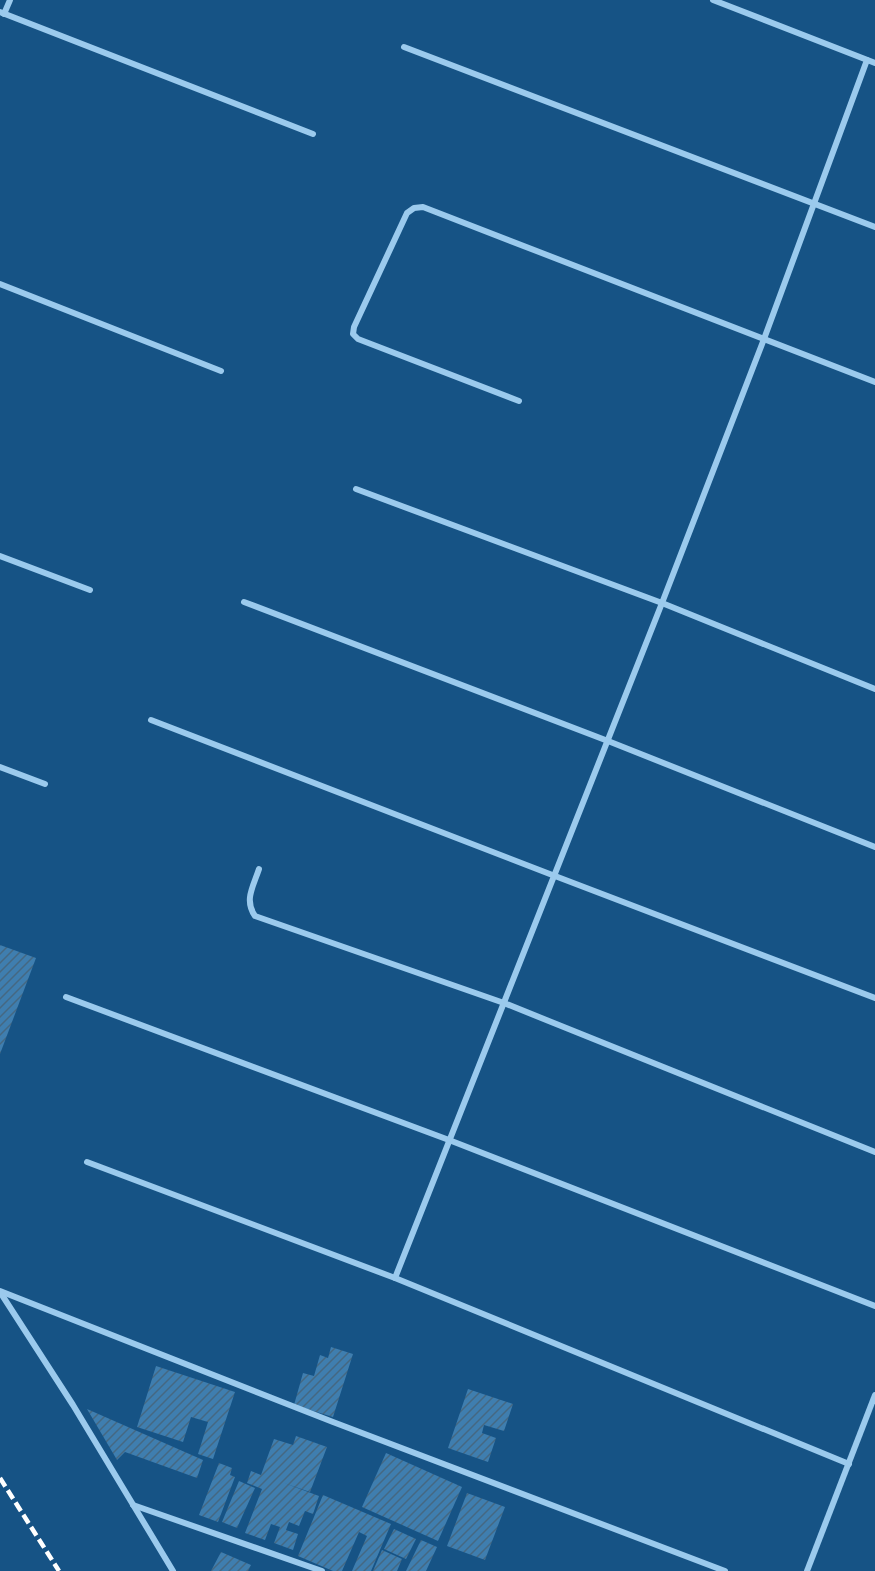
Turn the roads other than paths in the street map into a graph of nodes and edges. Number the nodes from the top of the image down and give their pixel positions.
1 (10, 0) edge
2 (712, 0) edge
3 (2, 13) edge
4 (404, 47) dead end
5 (867, 60) junction
6 (875, 63) edge
7 (313, 134) dead end
8 (813, 203) junction
9 (875, 227) edge
10 (0, 284) edge
11 (764, 339) junction
12 (221, 371) dead end
13 (875, 382) edge
14 (519, 402) dead end
15 (356, 489) dead end
16 (0, 556) edge
17 (90, 590) dead end
18 (244, 602) dead end
19 (663, 603) junction
20 (875, 688) edge
21 (151, 720) dead end
22 (609, 741) junction
23 (0, 767) edge
24 (45, 784) dead end
25 (875, 847) edge
26 (259, 869) dead end
27 (555, 876) junction
28 (66, 997) dead end
29 (875, 998) edge
30 (504, 1003) junction
31 (449, 1140) junction
32 (875, 1152) edge
33 (87, 1162) dead end
34 (395, 1278) junction
35 (0, 1291) edge
36 (875, 1306) edge
37 (875, 1395) edge
38 (849, 1464) junction
39 (132, 1504) junction
40 (173, 1571) edge
41 (322, 1571) edge
42 (725, 1571) edge
43 (807, 1571) edge

1 - 3 street
2 - 5 street
3 - 7 street
4 - 8 street
5 - 6 street
5 - 8 street
8 - 9 street
8 - 11 street
10 - 12 street
11 - 13 street
11 - 14 street
11 - 19 street
15 - 19 street
16 - 17 street
18 - 22 street
19 - 20 street
19 - 22 street
21 - 27 street
22 - 25 street
22 - 27 street
23 - 24 street
26 - 30 street
27 - 29 street
27 - 30 street
28 - 31 street
30 - 31 street
30 - 32 street
31 - 34 street
31 - 36 street
33 - 34 street
34 - 38 street
35 - 39 street
35 - 42 street
37 - 38 street
38 - 43 street
39 - 40 street
39 - 41 street

